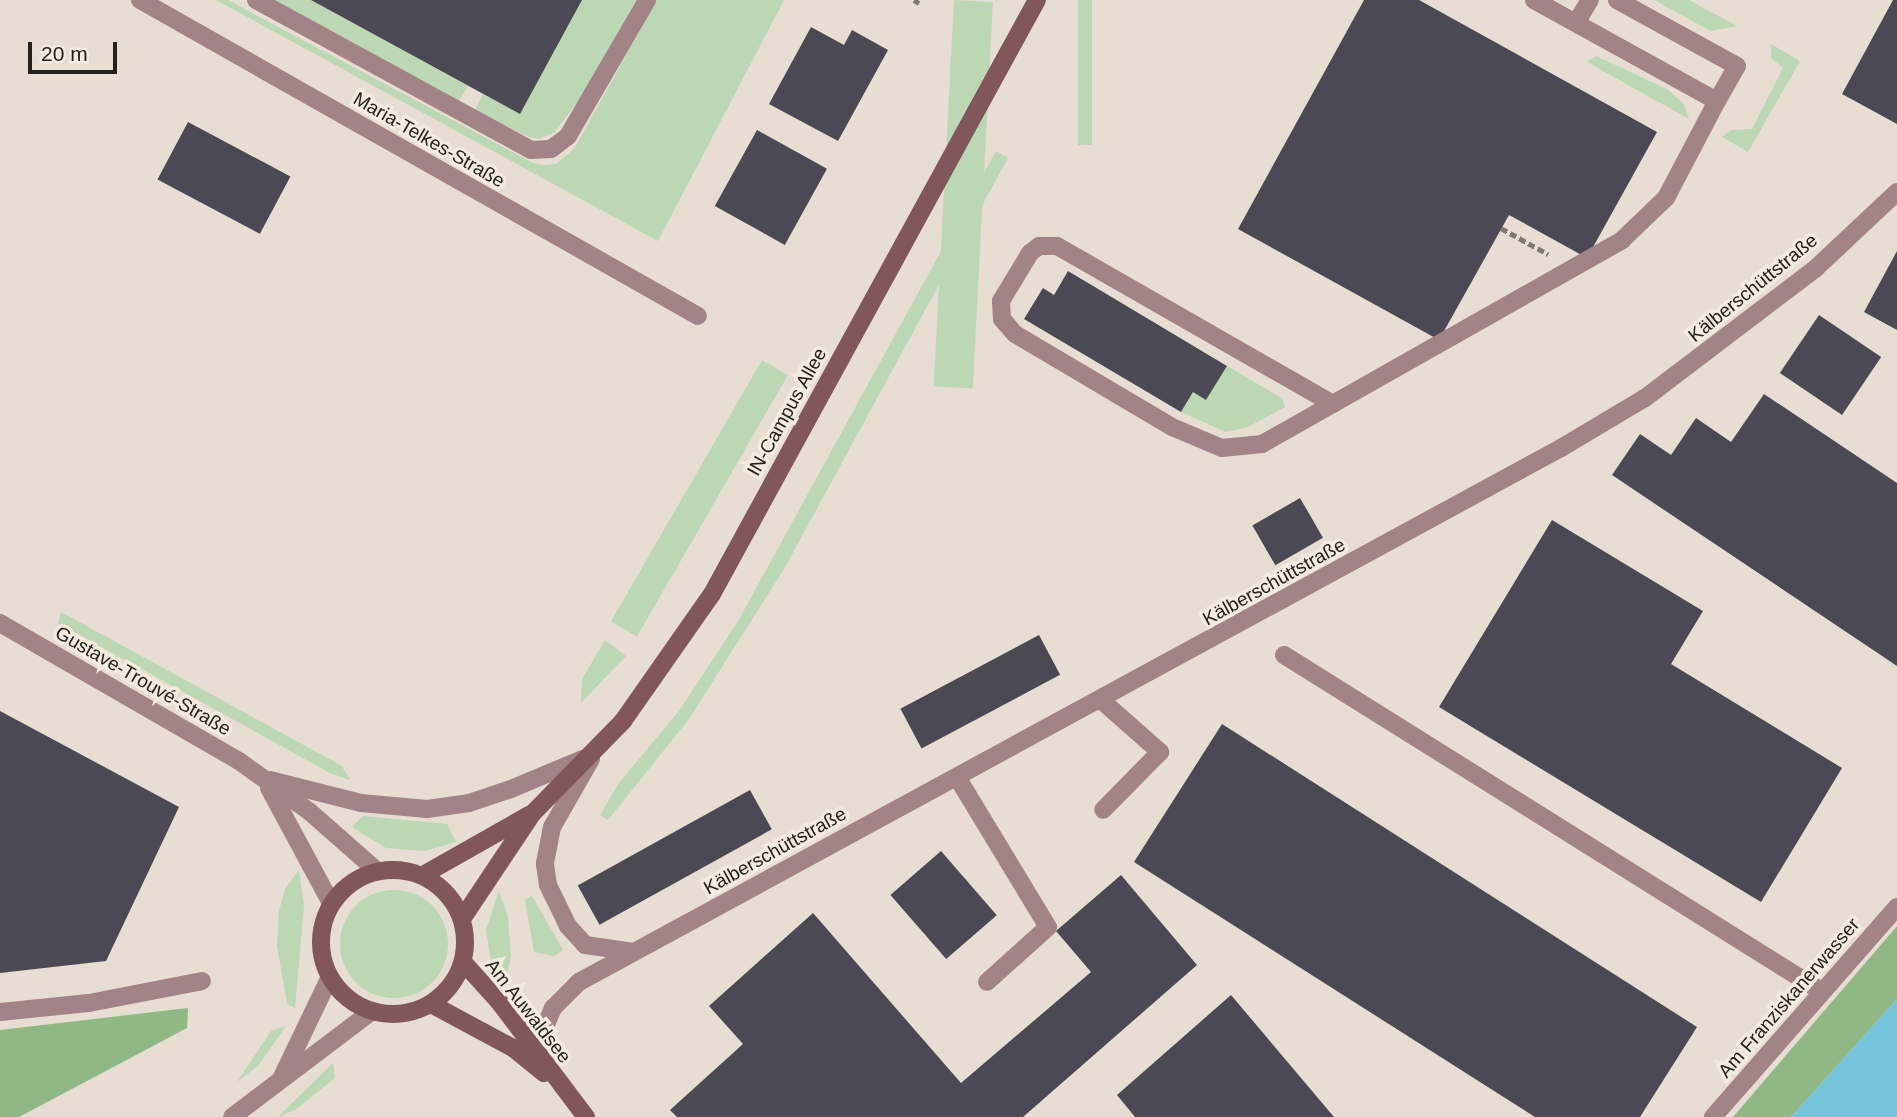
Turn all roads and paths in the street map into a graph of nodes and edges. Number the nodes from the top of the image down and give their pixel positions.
1 (140, 0) edge
2 (256, 0) edge
3 (647, 0) edge
4 (1037, 0) edge
5 (1534, 0) edge
6 (1590, 0) edge
7 (1617, 0) edge
8 (1576, 23) junction
9 (1717, 101) junction
10 (1897, 192) edge
11 (1502, 228) dead end
12 (1576, 270) junction
13 (698, 316) dead end
14 (1332, 404) junction
15 (0, 623) edge
16 (1283, 655) dead end
17 (1101, 700) junction
18 (593, 755) junction
19 (957, 776) junction
20 (263, 779) junction
21 (1103, 810) dead end
22 (532, 814) junction
23 (377, 871) junction
24 (423, 875) junction
25 (331, 903) junction
26 (1897, 907) edge
27 (462, 919) junction
28 (634, 952) junction
29 (463, 962) junction
30 (330, 977) junction
31 (202, 981) dead end
32 (987, 982) dead end
33 (1821, 991) junction
34 (431, 1004) junction
35 (372, 1011) junction
36 (0, 1012) edge
37 (535, 1050) junction
38 (281, 1080) junction
39 (560, 1086) junction
40 (232, 1117) edge
41 (586, 1117) edge
42 (1713, 1117) edge

1 - 13 street, Maria-Telkes-Straße
2 - 3 street
4 - 18 street, IN-Campus Allee
5 - 8 street
6 - 8 street
7 - 9 street
8 - 9 street
9 - 12 street
10 - 17 street, Kälberschüttstraße
11 - 12 path
12 - 14 street
14 - 14 street
15 - 20 street, Gustave-Trouvé-Straße
16 - 33 street
17 - 19 street, Kälberschüttstraße
17 - 21 street
18 - 20 street, Gustave-Trouvé-Straße
18 - 22 street, IN-Campus Allee
18 - 28 street
19 - 28 street, Kälberschüttstraße
19 - 32 street
20 - 23 street, Gustave-Trouvé-Straße
20 - 25 street, Gustave-Trouvé-Straße
22 - 24 street, IN-Campus Allee
22 - 27 street, IN-Campus Allee
23 - 24 street
23 - 25 street
24 - 27 street
25 - 30 street
26 - 33 street, Am Franziskanerwasser
27 - 29 street
28 - 37 street, Kälberschüttstraße
29 - 34 street
29 - 37 street, Am Auwaldsee
30 - 35 street
30 - 38 street
31 - 36 street
33 - 42 street, Am Franziskanerwasser
34 - 35 street
34 - 39 street, Am Auwaldsee
35 - 38 street
37 - 39 street, Am Auwaldsee
38 - 40 street
39 - 41 street, Am Auwaldsee

